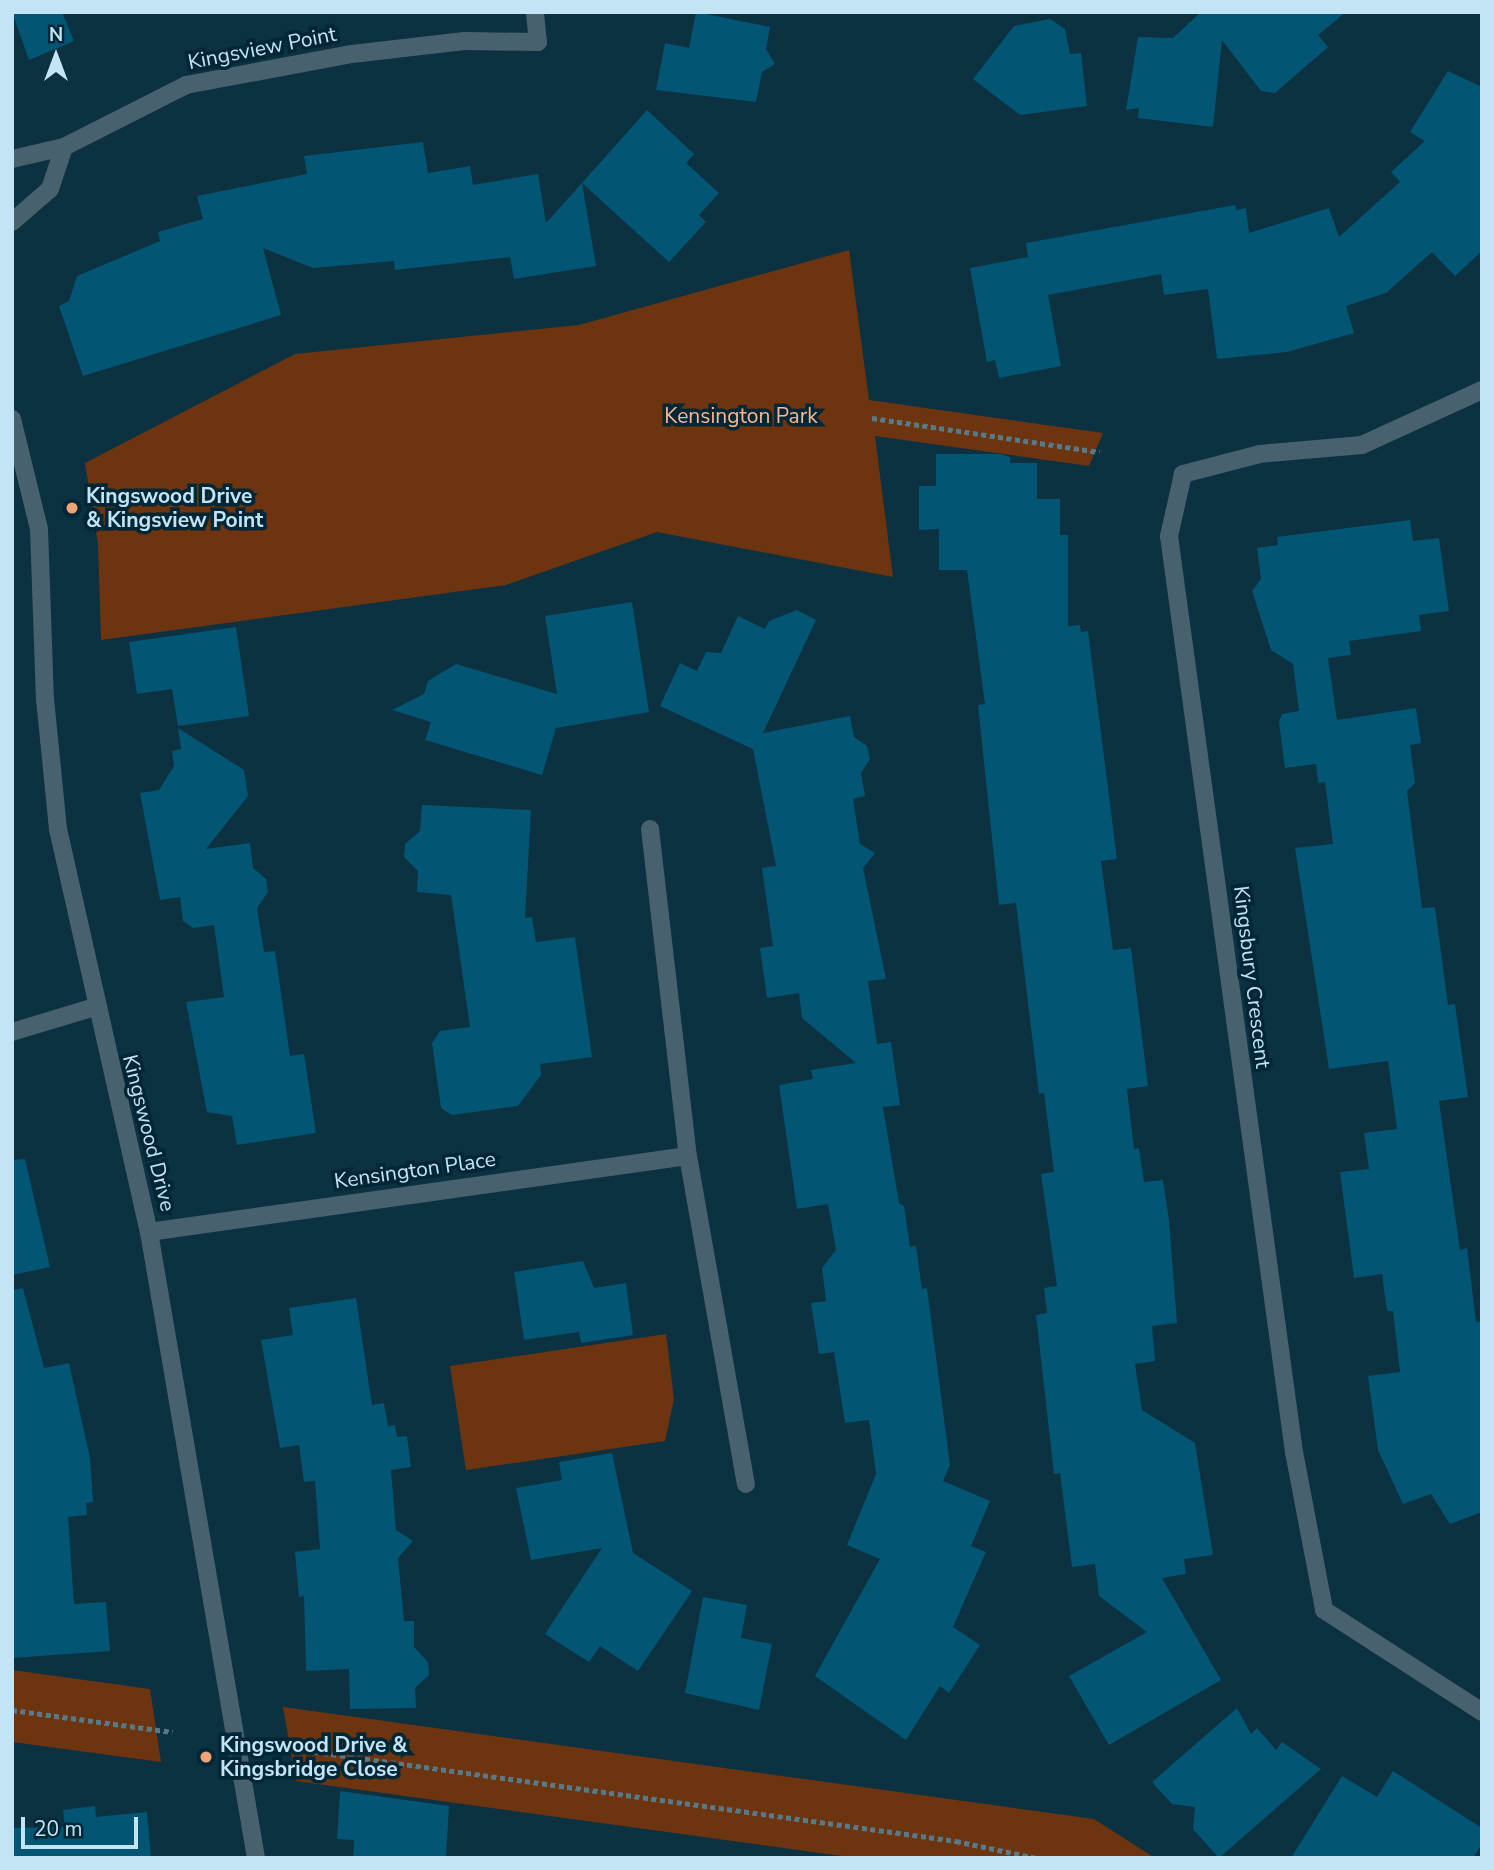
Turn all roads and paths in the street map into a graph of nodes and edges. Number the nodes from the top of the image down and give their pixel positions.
1 (536, 12) edge
2 (64, 147) junction
3 (12, 159) edge
4 (12, 222) edge
5 (1482, 390) edge
6 (872, 418) dead end
7 (12, 419) edge
8 (1099, 452) dead end
9 (650, 829) dead end
10 (95, 1007) junction
11 (12, 1032) edge
12 (688, 1156) junction
13 (149, 1232) junction
14 (746, 1483) dead end
15 (12, 1710) edge
16 (1482, 1712) edge
17 (173, 1732) dead end
18 (281, 1747) dead end
19 (256, 1858) edge
20 (1037, 1858) edge

1 - 2 street, Kingsview Point
2 - 3 street, Kingsview Point
2 - 4 street
5 - 16 street, Kingsbury Crescent
6 - 8 path
7 - 10 street, Kingswood Drive
9 - 12 street
10 - 11 street
10 - 13 street, Kingswood Drive
12 - 13 street, Kensington Place
12 - 14 street
13 - 19 street, Kingswood Drive
15 - 17 path
18 - 20 path

